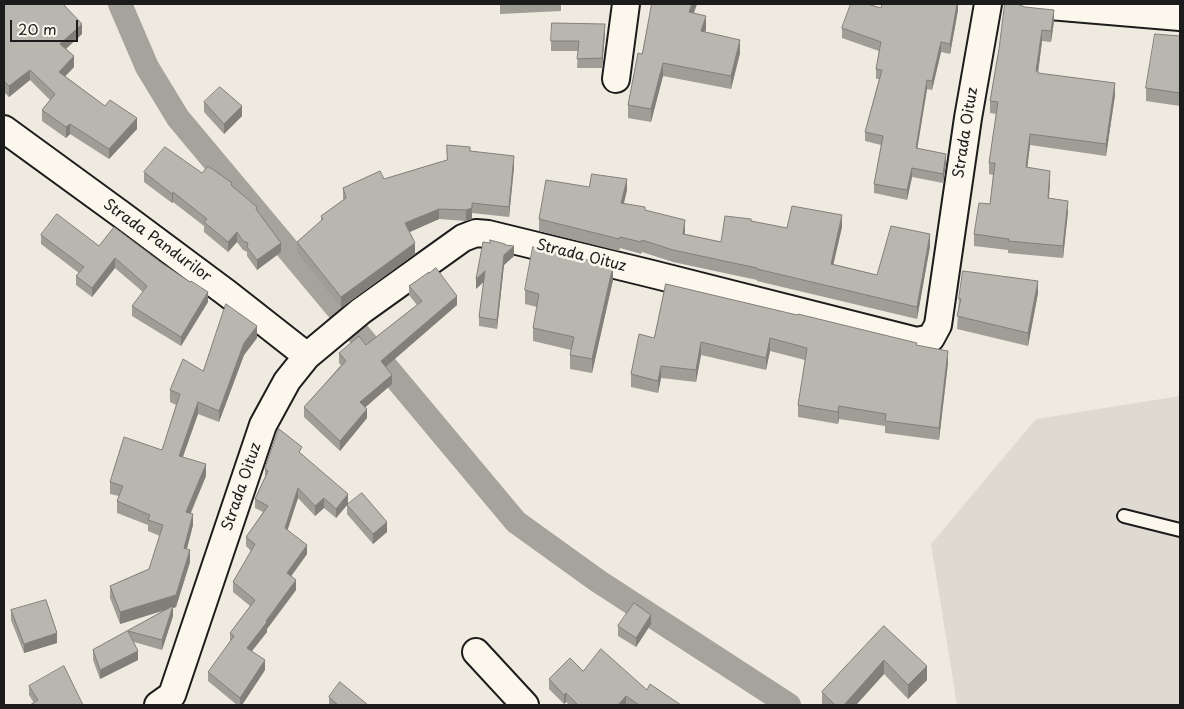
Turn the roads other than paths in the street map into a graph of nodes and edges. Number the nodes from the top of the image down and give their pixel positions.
1 (626, 4) edge
2 (988, 4) edge
3 (1026, 4) edge
4 (1180, 17) edge
5 (616, 79) dead end
6 (4, 129) edge
7 (308, 356) junction
8 (1124, 516) dead end
9 (1180, 530) edge
10 (476, 652) dead end
11 (171, 702) edge
12 (525, 705) edge

1 - 5 street
2 - 7 street, Strada Oituz
3 - 4 street
6 - 7 street, Strada Pandurilor
7 - 11 street, Strada Oituz
8 - 9 lane
10 - 12 street

